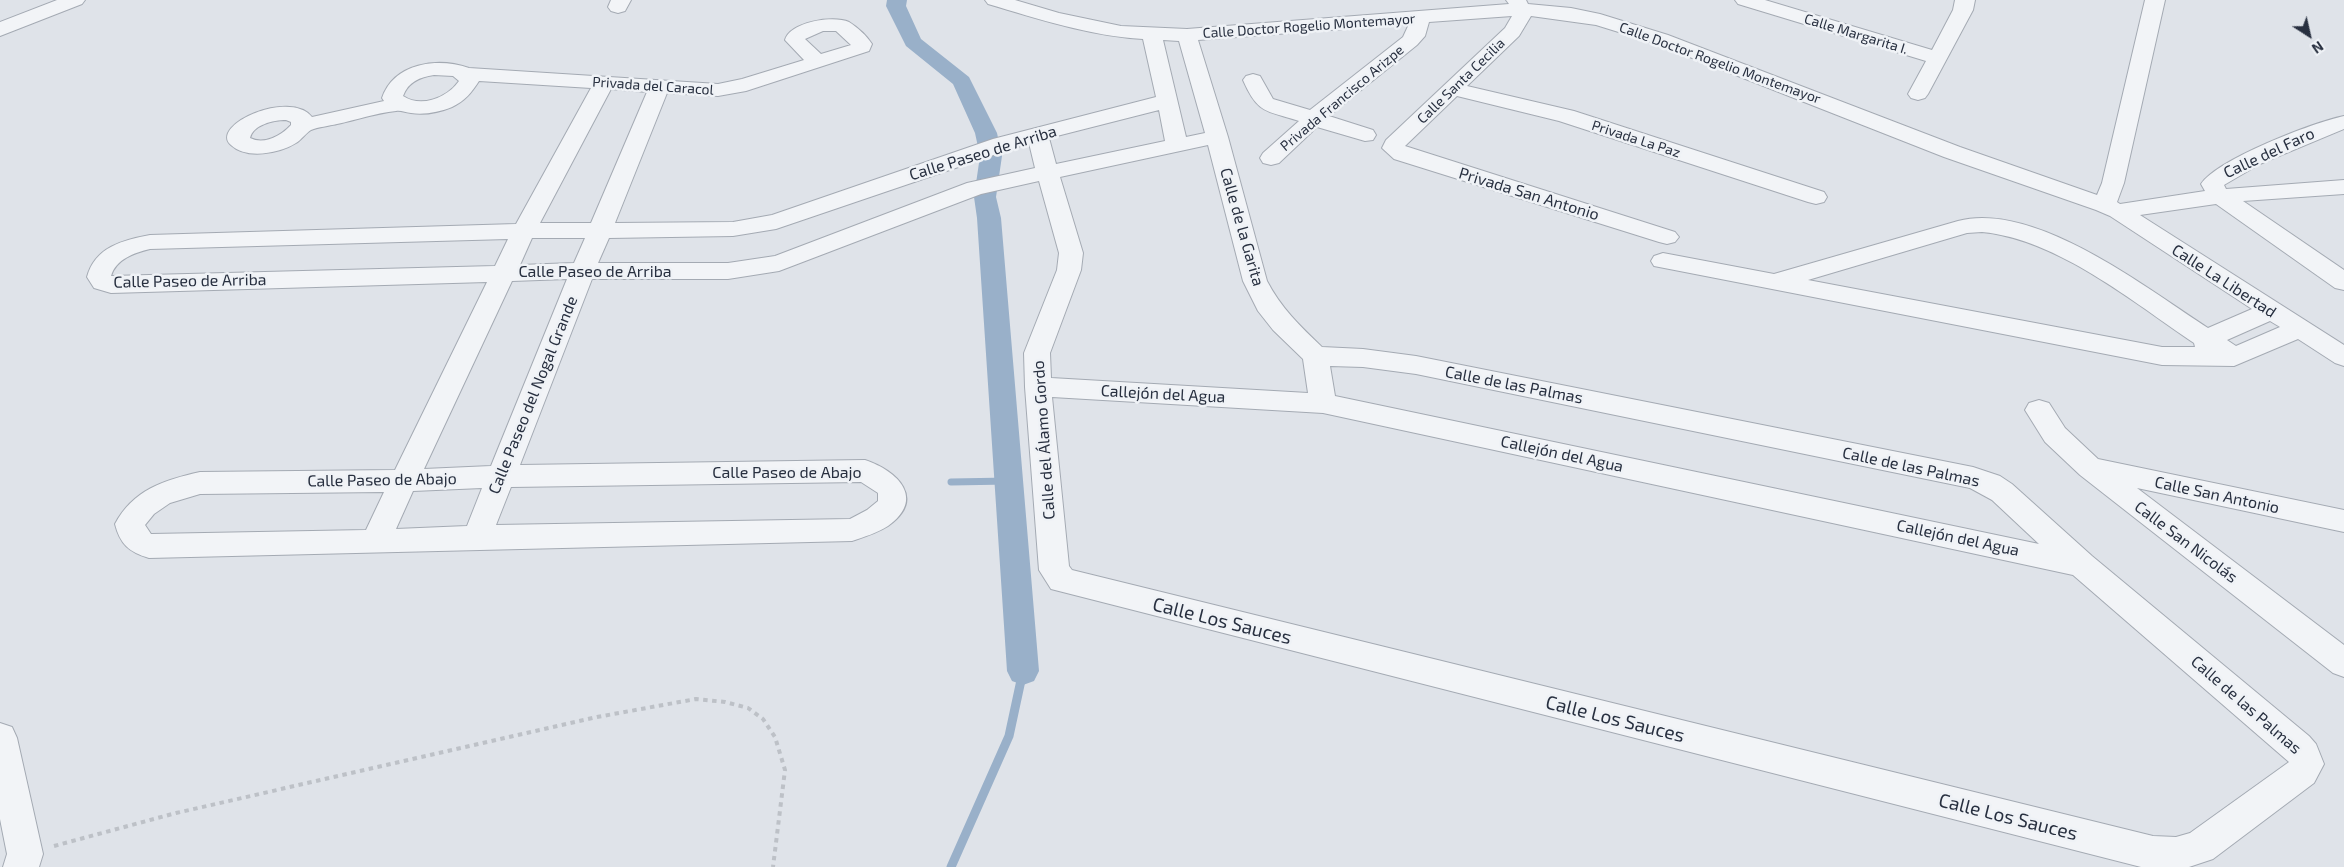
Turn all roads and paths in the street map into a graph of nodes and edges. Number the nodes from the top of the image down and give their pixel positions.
1 (75, 0) edge
2 (995, 0) edge
3 (1411, 0) edge
4 (1453, 0) edge
5 (1746, 0) edge
6 (1965, 0) edge
7 (2154, 0) edge
8 (1519, 5) edge
9 (1489, 12) junction
10 (1420, 18) junction
11 (1392, 21) junction
12 (0, 30) edge
13 (1152, 34) junction
14 (1187, 35) junction
15 (1413, 38) junction
16 (1938, 58) junction
17 (818, 62) junction
18 (466, 74) junction
19 (1253, 80) dead end
20 (604, 83) junction
21 (659, 88) junction
22 (1453, 89) junction
23 (1918, 94) dead end
24 (1168, 101) junction
25 (398, 104) junction
26 (1314, 118) junction
27 (2344, 122) edge
28 (302, 126) dead end
29 (1037, 135) junction
30 (1365, 135) dead end
31 (1217, 136) junction
32 (1177, 144) junction
33 (1393, 148) joint
34 (1271, 158) dead end
35 (1047, 172) junction
36 (2344, 187) edge
37 (2220, 196) junction
38 (1816, 197) dead end
39 (2111, 208) junction
40 (602, 229) junction
41 (524, 231) junction
42 (583, 271) junction
43 (505, 273) junction
44 (2344, 282) edge
45 (1772, 283) junction
46 (2270, 311) junction
47 (2299, 329) junction
48 (2208, 348) junction
49 (1314, 356) junction
50 (2344, 357) edge
51 (1038, 387) junction
52 (1323, 403) junction
53 (2039, 410) dead end
54 (2090, 468) junction
55 (500, 476) junction
56 (404, 481) junction
57 (2344, 521) edge
58 (478, 536) junction
59 (375, 541) junction
60 (2081, 564) junction
61 (1057, 576) joint
62 (2344, 663) edge
63 (0, 738) edge
64 (2176, 854) joint
65 (23, 860) edge
66 (773, 867) edge

1 - 12 street
2 - 13 street, Calle Doctor Rogelio Montemayor
3 - 11 street
4 - 9 street
5 - 16 street, Calle Margarita I.
6 - 16 street
7 - 39 street
8 - 9 street, Calle Doctor Rogelio Montemayor
8 - 22 street, Calle Santa Cecilia
8 - 39 street, Calle Doctor Rogelio Montemayor
9 - 10 street, Calle Doctor Rogelio Montemayor
10 - 11 street, Calle Doctor Rogelio Montemayor
10 - 15 street, Privada Francisco Arizpe
11 - 14 street, Calle Doctor Rogelio Montemayor
11 - 15 street, Privada Francisco Arizpe
13 - 14 street, Calle Doctor Rogelio Montemayor
13 - 24 street
14 - 31 street, Calle de la Garita
15 - 26 street, Privada Francisco Arizpe
16 - 23 street
17 - 17 street, Privada del Caracol
17 - 21 street, Privada del Caracol
18 - 20 street, Privada del Caracol
18 - 25 street
18 - 25 street, Privada del Caracol
19 - 26 street
20 - 21 street, Privada del Caracol
20 - 41 street
21 - 40 street, Calle Paseo del Nogal Grande
22 - 33 street, Calle Santa Cecilia
22 - 38 street, Privada La Paz
24 - 29 street, Calle Paseo de Arriba
24 - 32 street
25 - 28 street
26 - 30 street
26 - 34 street, Privada Francisco Arizpe
27 - 37 street, Calle del Faro
29 - 35 street, Calle del Álamo Gordo
29 - 40 street, Calle Paseo de Arriba
31 - 32 street, Calle Paseo de Arriba
31 - 49 street, Calle de la Garita
32 - 35 street, Calle Paseo de Arriba
33 - 45 street, Privada San Antonio
35 - 42 street, Calle Paseo de Arriba
35 - 51 street, Calle del Álamo Gordo
36 - 37 street
37 - 39 street
37 - 44 street
39 - 46 street, Calle La Libertad
40 - 41 street, Calle Paseo de Arriba
40 - 42 street, Calle Paseo del Nogal Grande
41 - 43 street
41 - 43 street, Calle Paseo de Arriba
42 - 43 street, Calle Paseo de Arriba
42 - 55 street, Calle Paseo del Nogal Grande
43 - 56 street
45 - 48 street, Privada San Antonio
45 - 48 street
46 - 47 street, Calle La Libertad
46 - 48 street
47 - 48 street
47 - 50 street, Calle La Libertad
49 - 52 street
49 - 60 street, Calle de las Palmas
51 - 52 street, Callejón del Agua
51 - 61 street, Calle del Álamo Gordo
52 - 60 street, Callejón del Agua
53 - 54 street, Calle San Nicolás
54 - 57 street, Calle San Antonio
54 - 62 street, Calle San Nicolás
55 - 56 street, Calle Paseo de Abajo
55 - 58 street, Calle Paseo del Nogal Grande
55 - 58 street, Calle Paseo de Abajo
56 - 59 street
56 - 59 street, Calle Paseo de Abajo
58 - 59 street, Calle Paseo de Abajo
60 - 64 street, Calle de las Palmas
61 - 64 street, Calle Los Sauces
63 - 65 street
65 - 66 path

